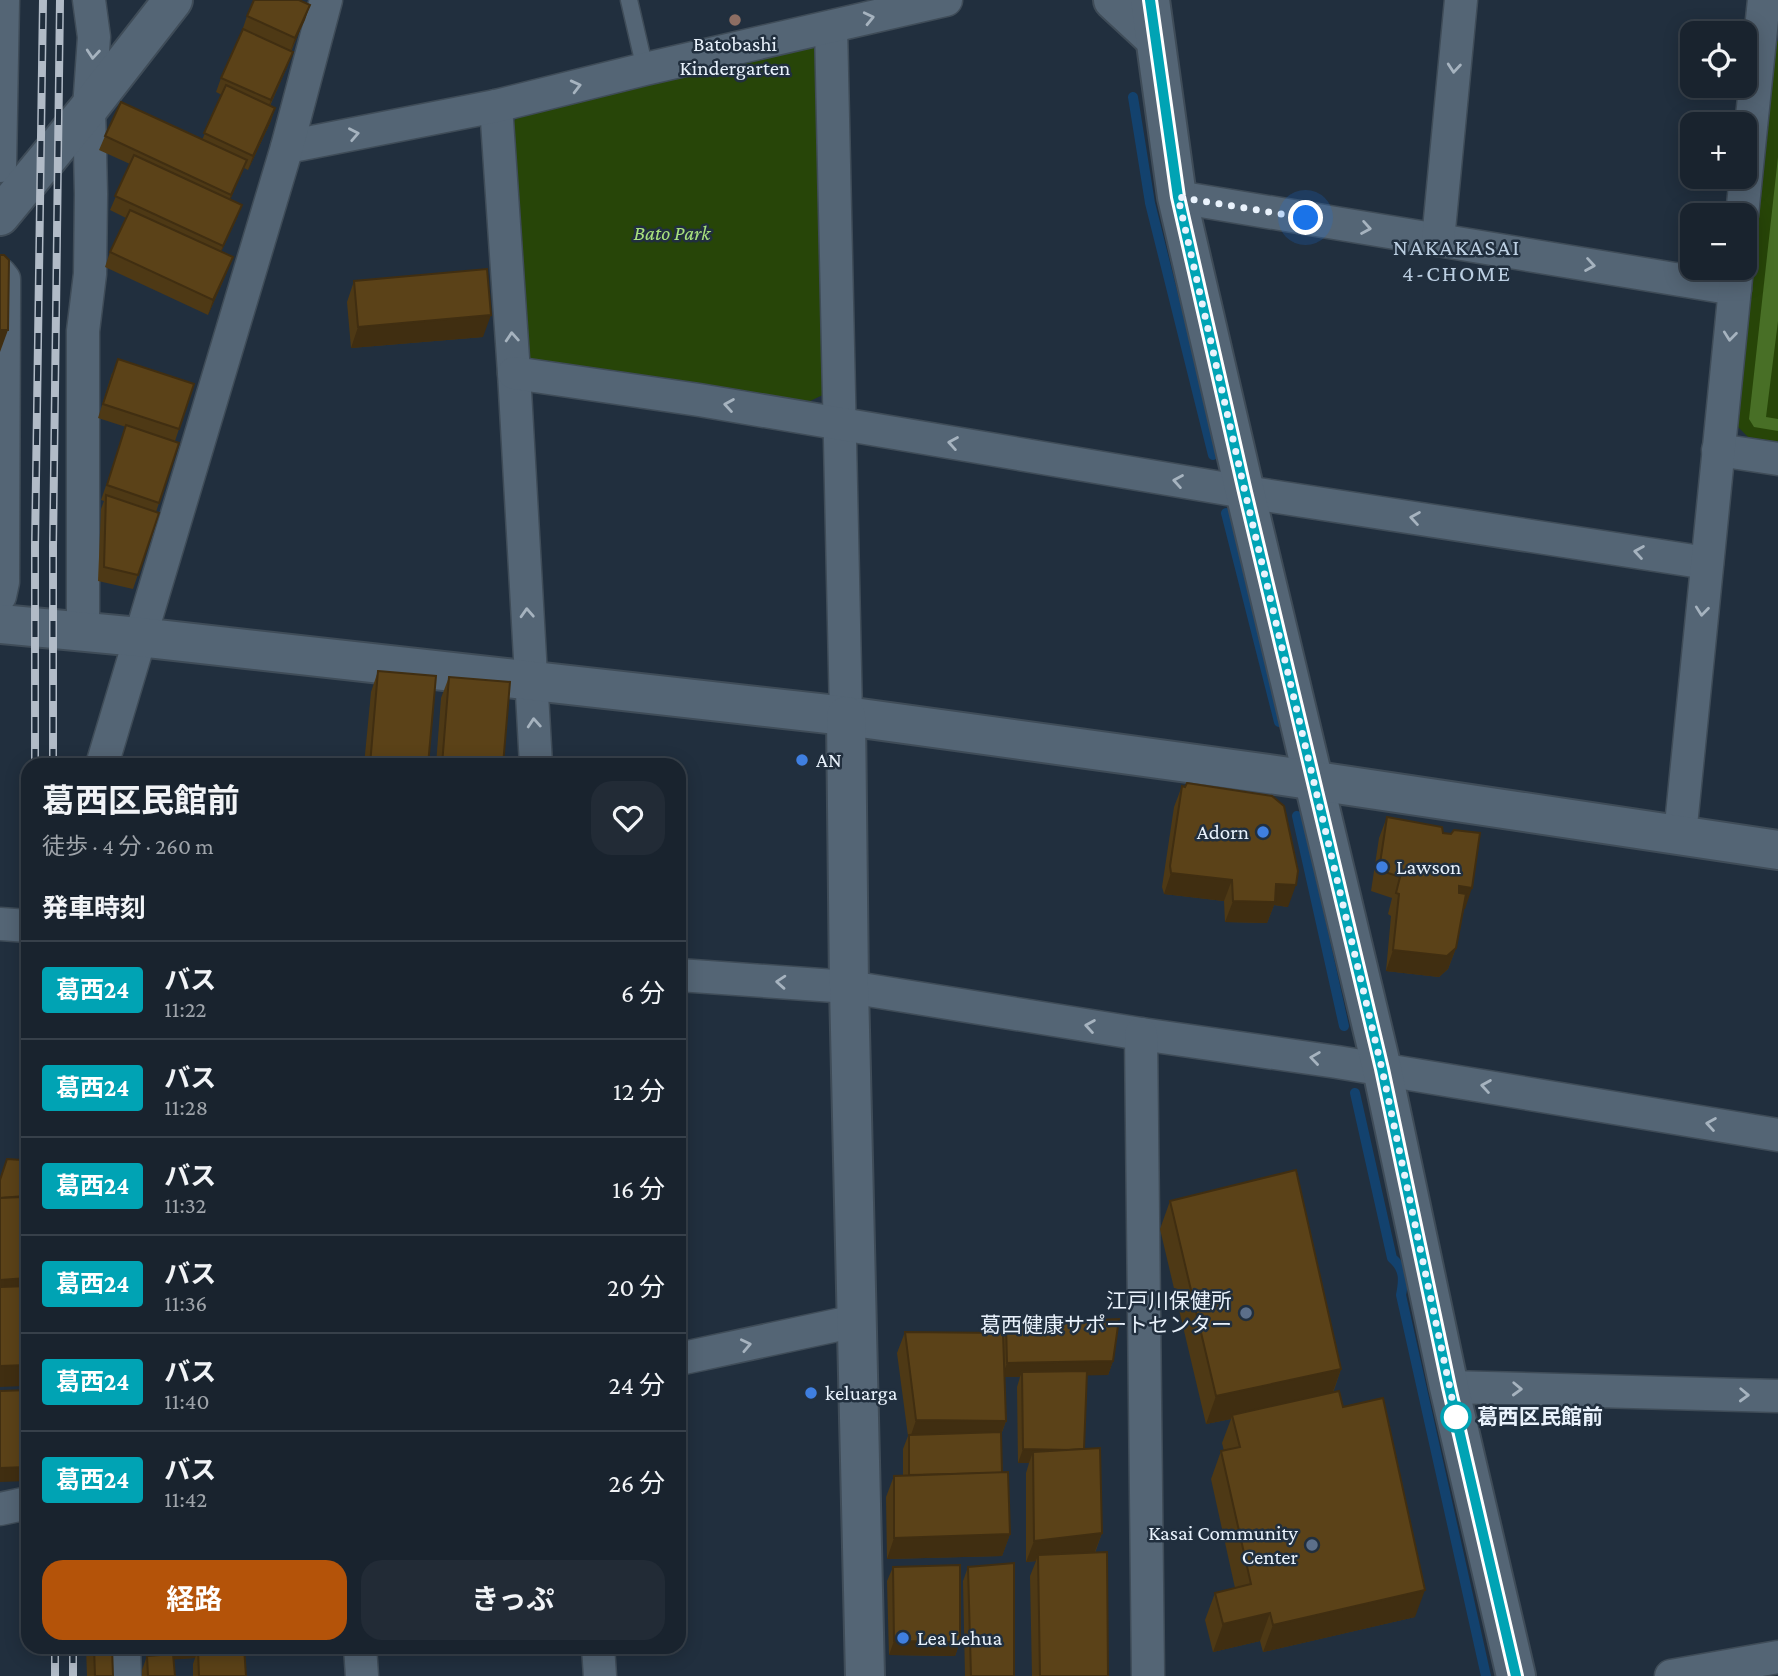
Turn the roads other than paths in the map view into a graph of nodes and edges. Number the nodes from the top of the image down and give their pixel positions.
1 (3, 0) edge
2 (89, 0) edge
3 (173, 0) edge
4 (326, 0) edge
5 (629, 0) edge
6 (946, 0) edge
7 (1113, 0) edge
8 (1150, 0) edge
9 (1461, 0) edge
10 (1768, 6) edge
11 (831, 27) junction
12 (1154, 38) junction
13 (645, 69) junction
14 (496, 106) junction
15 (89, 108) junction
16 (287, 147) junction
17 (4, 188) edge
18 (1178, 197) junction
19 (1743, 203) edge
20 (1438, 240) junction
21 (1680, 271) edge
22 (0, 274) edge
23 (1736, 280) edge
24 (514, 373) junction
25 (839, 424) junction
26 (1718, 450) junction
27 (1778, 460) edge
28 (1245, 492) junction
29 (1707, 563) junction
30 (0, 596) edge
31 (0, 624) edge
32 (83, 631) junction
33 (139, 637) junction
34 (531, 681) junction
35 (846, 716) junction
36 (104, 758) edge
37 (536, 758) edge
38 (1314, 781) junction
39 (1680, 835) junction
40 (1778, 849) edge
41 (0, 924) edge
42 (21, 926) edge
43 (686, 975) edge
44 (849, 987) junction
45 (1141, 1034) junction
46 (1382, 1069) junction
47 (1778, 1135) edge
48 (856, 1321) junction
49 (686, 1357) edge
50 (1449, 1387) junction
51 (1778, 1396) edge
52 (21, 1504) edge
53 (0, 1509) edge
54 (124, 1654) edge
55 (360, 1654) edge
56 (598, 1654) edge
57 (1778, 1657) edge
58 (125, 1676) edge
59 (362, 1676) edge
60 (600, 1676) edge
61 (865, 1676) edge
62 (1148, 1676) edge
63 (1516, 1676) edge
64 (1671, 1676) edge

1 - 17 street
2 -> 15 street
3 - 15 street
4 - 16 street
5 - 13 lane
11 -> 6 street
7 - 12 street
8 - 12 street
9 -> 20 street
10 - 19 street
11 - 13 street
11 - 25 street
12 - 18 street
14 -> 13 street
16 -> 14 street
24 -> 14 street
15 - 17 street
15 - 32 street
16 - 33 street
18 -> 20 street
18 - 28 street
20 -> 21 street
22 - 30 street
23 -> 26 street
25 -> 24 street
34 -> 24 street
28 -> 25 street
25 - 35 street
26 - 27 street
26 - 29 street
29 -> 28 street
28 - 38 street
29 -> 39 street
31 - 32 street
32 - 33 street
33 - 34 street
33 - 36 street
34 - 35 street
37 -> 34 street
35 - 38 street
35 - 44 street
38 - 39 street
38 - 46 street
39 - 40 street
41 - 42 street
44 -> 43 street
45 -> 44 street
44 - 48 street
46 -> 45 street
45 - 62 street
47 -> 46 street
46 - 50 street
49 -> 48 street
48 - 61 street
50 -> 51 street
50 - 63 street
52 - 53 street
54 - 58 street
55 - 59 street
56 - 60 street
57 - 64 street

